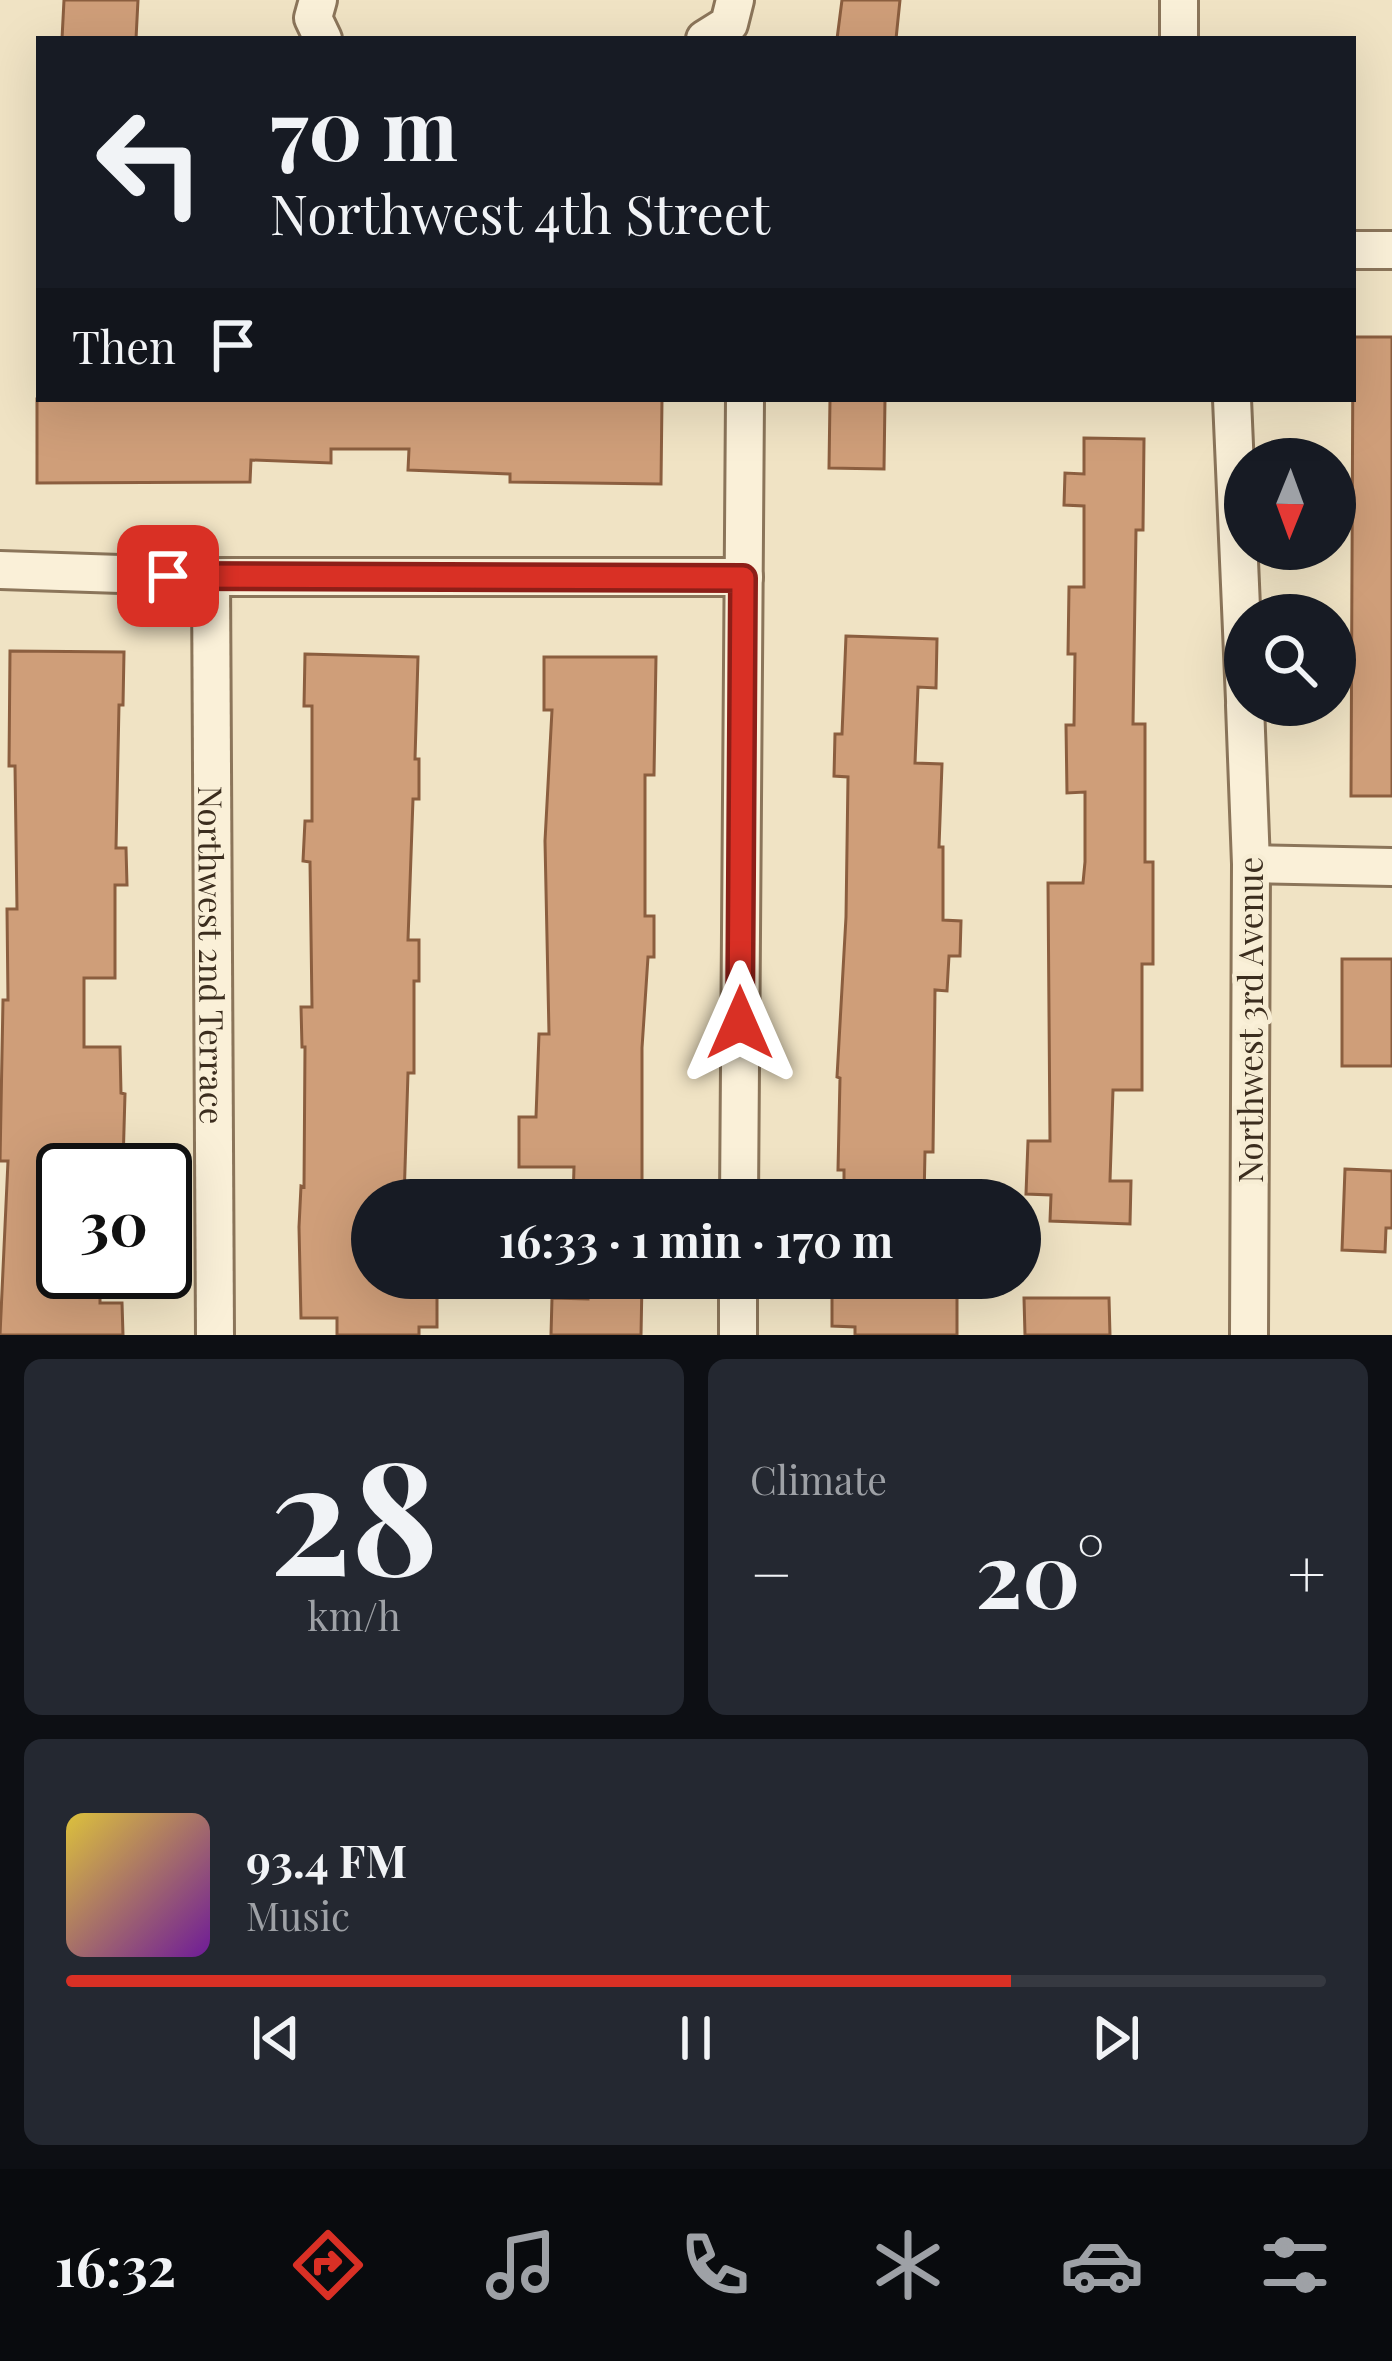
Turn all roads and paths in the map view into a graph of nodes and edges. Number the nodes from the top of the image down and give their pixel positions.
1 (318, 0) edge
2 (735, 0) edge
3 (1179, 0) edge
4 (322, 36) edge
5 (709, 36) edge
6 (1179, 36) edge
7 (1356, 250) edge
8 (1392, 250) edge
9 (745, 402) edge
10 (1232, 402) edge
11 (0, 570) edge
12 (211, 578) junction
13 (743, 578) junction
14 (1240, 594) edge
15 (1246, 726) edge
16 (1251, 864) junction
17 (1392, 867) edge
18 (739, 1179) edge
19 (738, 1299) edge
20 (214, 1335) edge
21 (738, 1335) edge
22 (1249, 1335) edge

1 - 4 street
2 - 5 street
3 - 6 street
7 - 8 street
9 - 13 street
10 - 14 street, Northwest 3rd Avenue
11 - 12 street
12 - 13 street
12 - 20 street, Northwest 2nd Terrace
13 - 18 street
15 - 16 street, Northwest 3rd Avenue
16 - 17 street
16 - 22 street, Northwest 3rd Avenue
19 - 21 street

